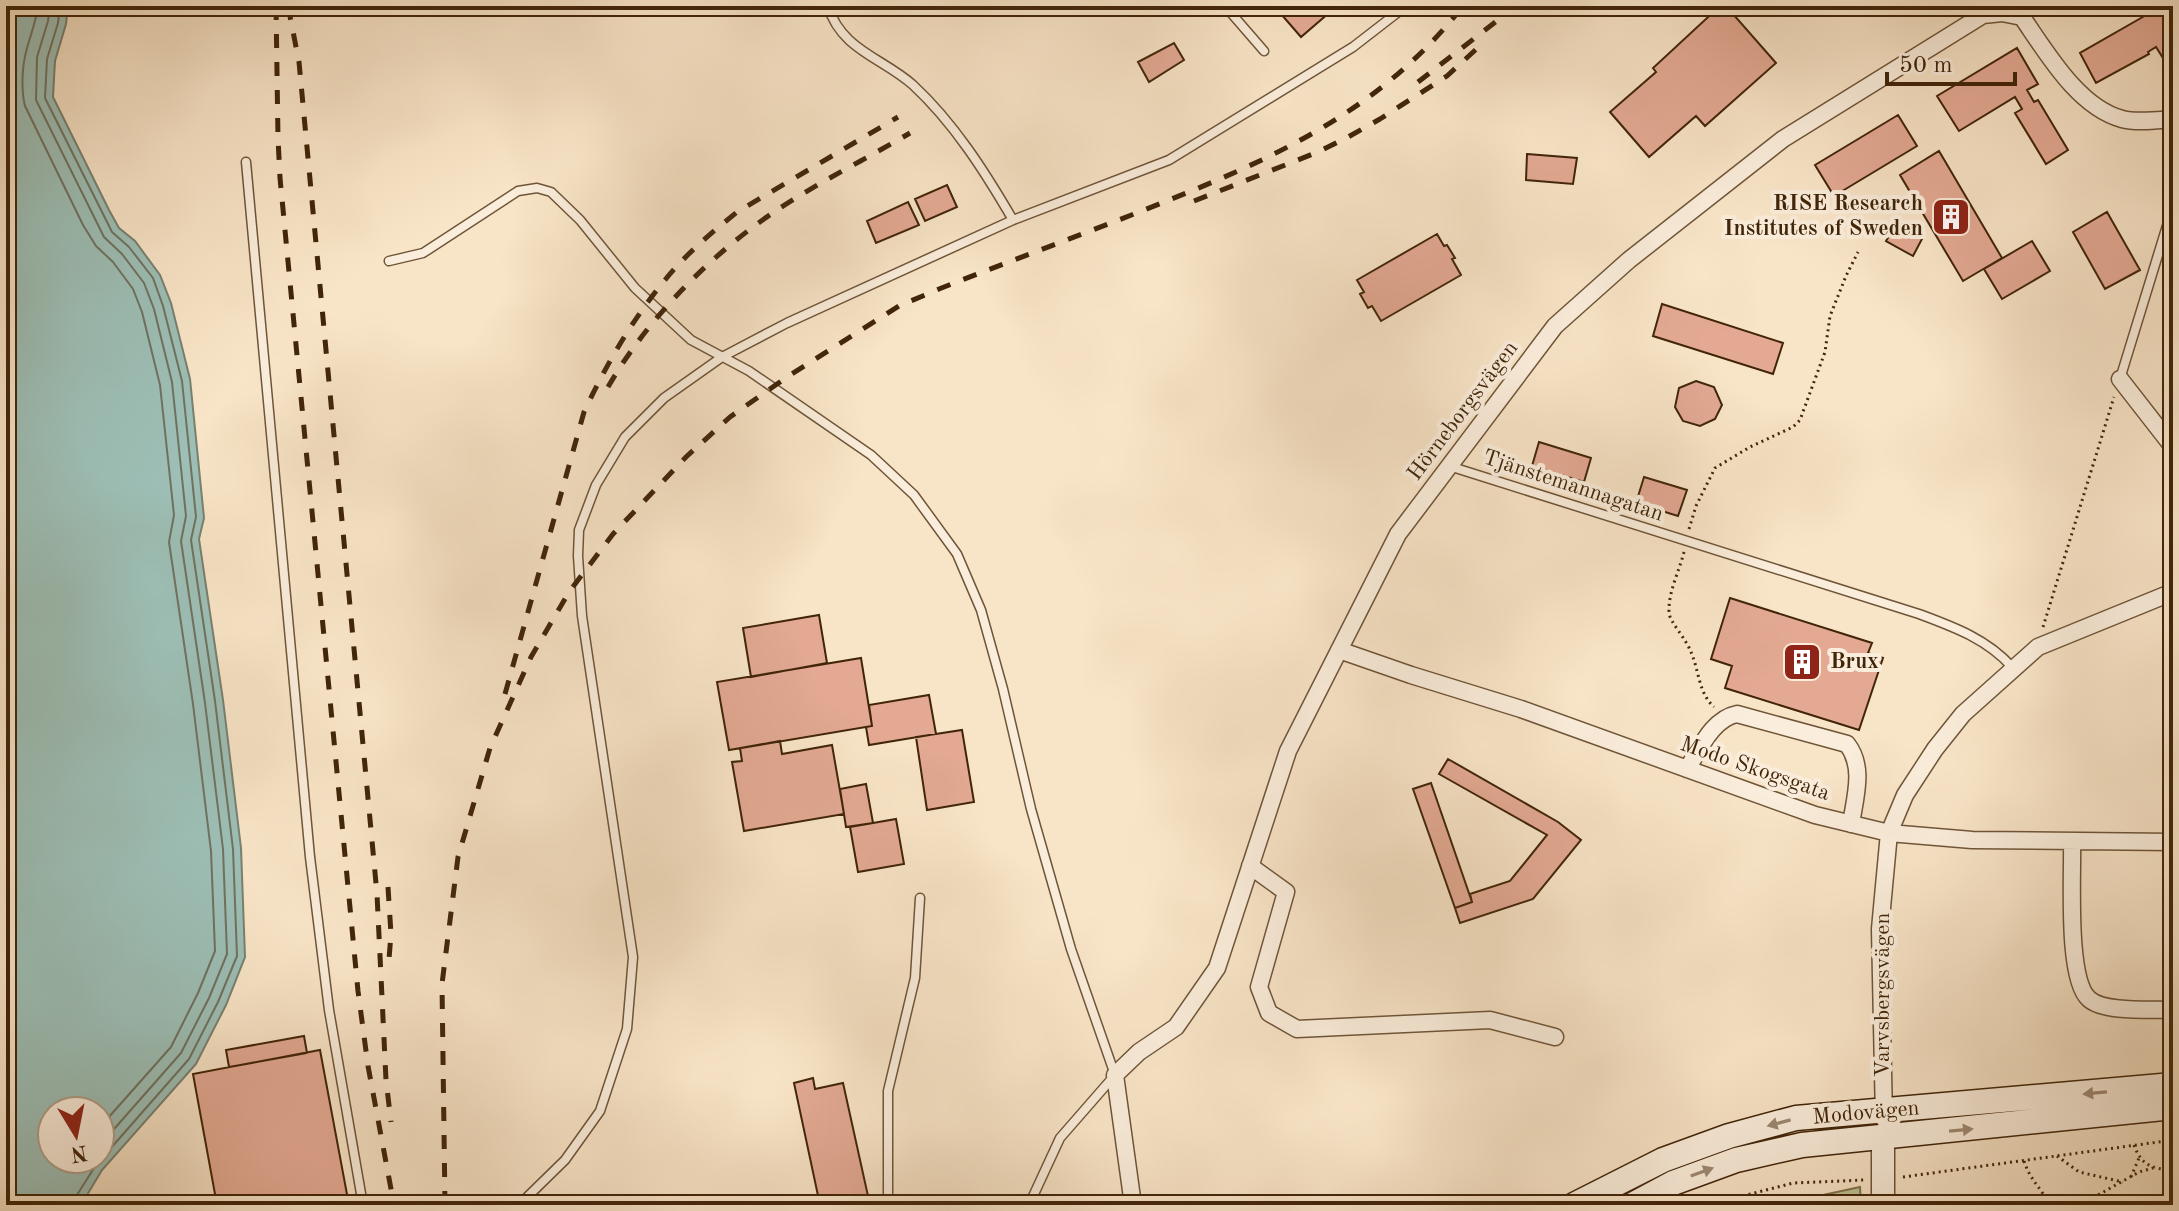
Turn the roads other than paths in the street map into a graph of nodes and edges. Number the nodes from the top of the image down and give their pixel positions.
1 (828, 6) edge
2 (1225, 6) edge
3 (1406, 6) edge
4 (1264, 51) dead end
5 (2173, 119) edge
6 (246, 162) dead end
7 (2173, 206) edge
8 (1013, 220) junction
9 (389, 261) dead end
10 (722, 357) junction
11 (2120, 379) joint
12 (2173, 447) edge
13 (1449, 466) junction
14 (2173, 592) edge
15 (1339, 650) junction
16 (2012, 667) junction
17 (1687, 769) junction
18 (1851, 824) junction
19 (1889, 833) junction
20 (2072, 842) junction
21 (2173, 842) edge
22 (1250, 866) junction
23 (920, 898) dead end
24 (2173, 1010) edge
25 (1555, 1037) dead end
26 (1115, 1075) junction
27 (2173, 1085) edge
28 (2173, 1107) edge
29 (1884, 1112) junction
30 (1883, 1137) junction
31 (363, 1205) edge
32 (519, 1205) edge
33 (888, 1205) edge
34 (1029, 1205) edge
35 (1133, 1205) edge
36 (1574, 1205) edge
37 (1632, 1205) edge
38 (1883, 1205) edge

1 - 8 lane
2 - 4 lane
3 - 8 lane
5 - 13 street, Hörneborgsvägen
6 - 31 lane
7 - 11 lane
8 - 10 lane
9 - 10 lane
10 - 26 lane
10 - 32 lane
11 - 12 street
13 - 15 street, Hörneborgsvägen
13 - 16 lane, Tjänstemannagatan
14 - 16 street, Varvsbergsvägen
15 - 17 street, Modo Skogsgata
15 - 22 street, Hörneborgsvägen
16 - 19 street, Varvsbergsvägen
17 - 18 street, Modo Skogsgata
17 - 18 street
18 - 19 street, Modo Skogsgata
19 - 20 street, Modo Skogsgata
19 - 29 street, Varvsbergsvägen
20 - 21 street, Modo Skogsgata
20 - 24 street
22 - 25 street
22 - 26 street, Hörneborgsvägen
23 - 33 lane
26 - 34 lane
26 - 35 street
27 -> 29 main road, Modovägen
30 -> 28 main road, Modovägen
29 - 30 street, Varvsbergsvägen
29 -> 36 main road, Modovägen
37 -> 30 main road, Modovägen
30 - 38 street, Varvsbergsvägen

